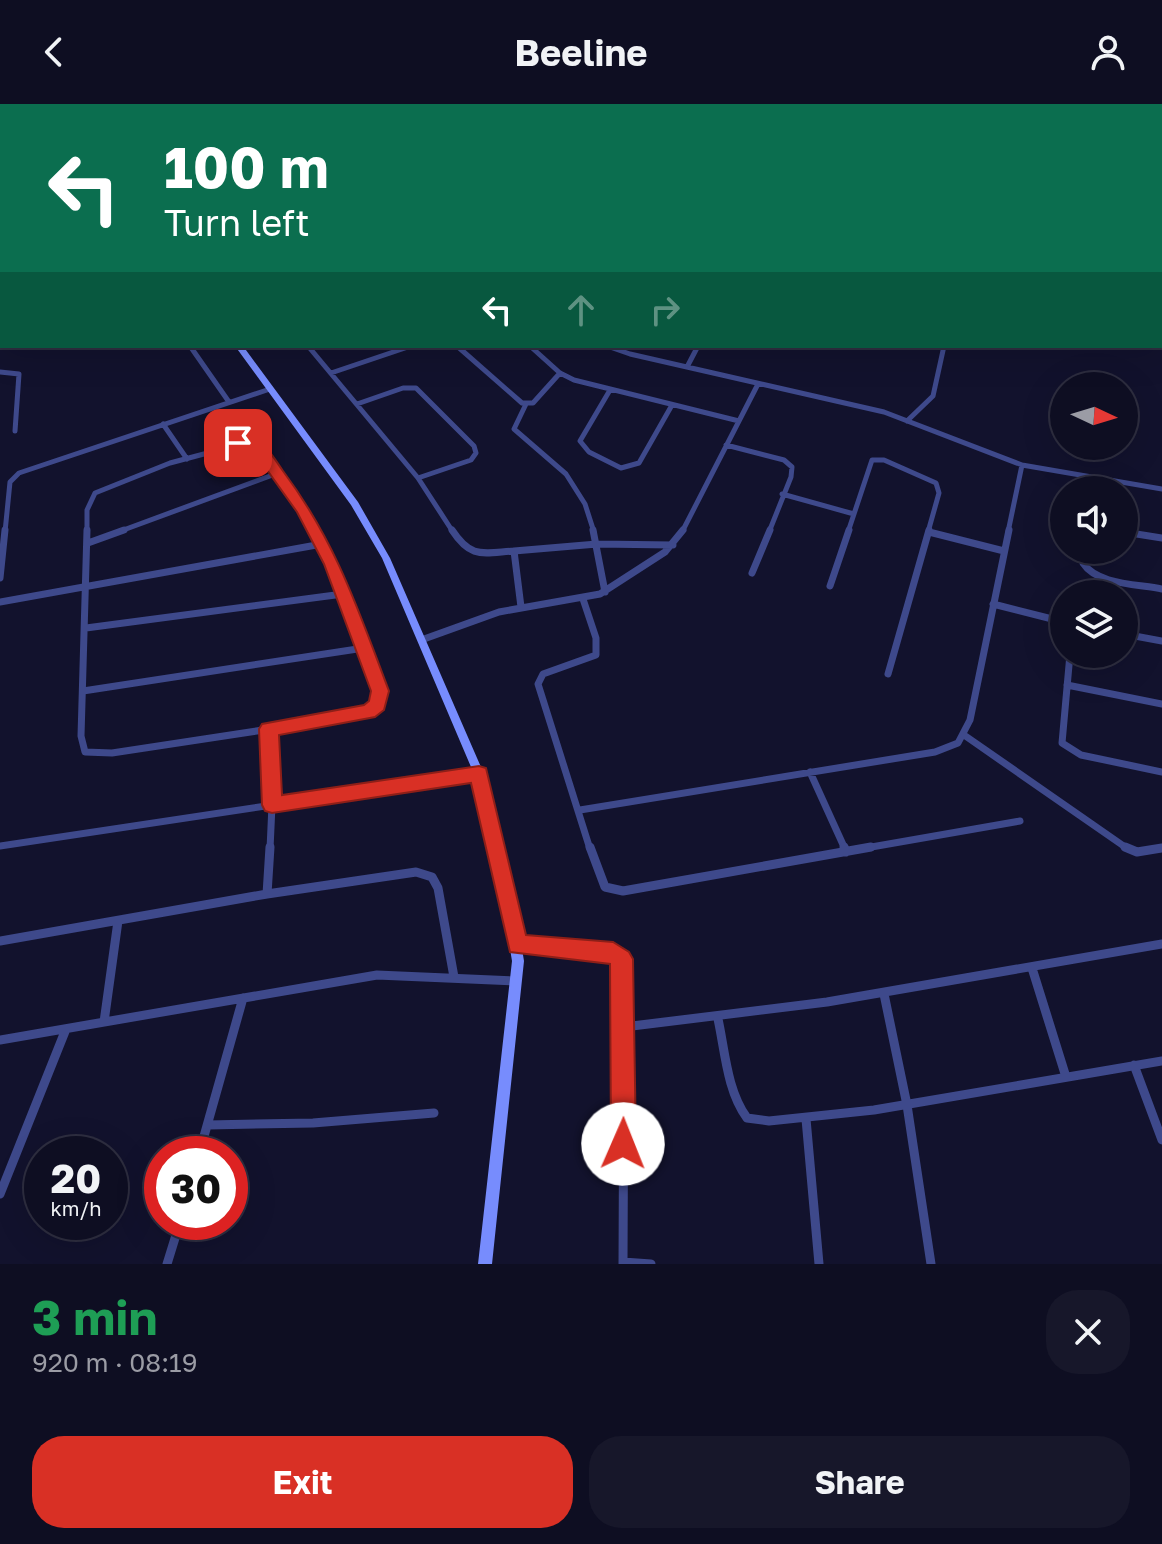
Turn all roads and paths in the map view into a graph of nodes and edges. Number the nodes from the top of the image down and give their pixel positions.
1 (191, 348) edge
2 (240, 348) edge
3 (310, 348) edge
4 (405, 348) edge
5 (459, 348) edge
6 (532, 348) edge
7 (615, 348) edge
8 (697, 348) edge
9 (944, 348) edge
10 (687, 367) junction
11 (0, 372) edge
12 (331, 373) junction
13 (560, 373) junction
14 (758, 384) junction
15 (270, 389) junction
16 (610, 390) junction
17 (229, 402) junction
18 (357, 404) junction
19 (526, 404) junction
20 (672, 405) junction
21 (739, 421) junction
22 (907, 421) junction
23 (163, 424) junction
24 (15, 431) dead end
25 (726, 445) junction
26 (187, 459) junction
27 (1022, 465) junction
28 (278, 473) junction
29 (418, 478) junction
30 (1162, 489) edge
31 (782, 494) junction
32 (854, 514) junction
33 (929, 532) junction
34 (1138, 534) edge
35 (1162, 538) edge
36 (88, 543) junction
37 (322, 544) junction
38 (597, 544) junction
39 (673, 545) junction
40 (2, 549) edge
41 (514, 551) junction
42 (1004, 551) junction
43 (1084, 564) edge
44 (752, 573) dead end
45 (0, 578) edge
46 (87, 585) junction
47 (830, 586) dead end
48 (1162, 589) edge
49 (605, 592) junction
50 (343, 594) junction
51 (583, 599) junction
52 (0, 602) edge
53 (993, 604) junction
54 (521, 607) junction
55 (1050, 618) edge
56 (86, 628) junction
57 (1138, 637) edge
58 (424, 639) junction
59 (1162, 641) edge
60 (364, 648) junction
61 (1069, 668) edge
62 (888, 674) dead end
63 (1067, 685) junction
64 (83, 691) junction
65 (1162, 704) edge
66 (269, 729) junction
67 (964, 735) junction
68 (810, 772) junction
69 (1162, 772) edge
70 (479, 774) junction
71 (272, 805) junction
72 (580, 810) junction
73 (1020, 821) dead end
74 (0, 846) edge
75 (1162, 848) edge
76 (846, 852) junction
77 (267, 894) junction
78 (118, 921) junction
79 (0, 941) edge
80 (1162, 944) edge
81 (517, 945) junction
82 (1032, 968) junction
83 (454, 977) junction
84 (517, 981) junction
85 (884, 994) junction
86 (243, 998) junction
87 (718, 1019) junction
88 (104, 1022) junction
89 (624, 1027) junction
90 (66, 1029) junction
91 (0, 1040) edge
92 (1162, 1061) edge
93 (1134, 1065) junction
94 (1066, 1077) junction
95 (907, 1105) junction
96 (434, 1113) dead end
97 (806, 1119) junction
98 (208, 1125) junction
99 (205, 1136) edge
100 (1162, 1140) edge
101 (0, 1194) edge
102 (174, 1240) edge
103 (623, 1263) edge
104 (167, 1264) edge
105 (485, 1264) edge
106 (651, 1264) edge
107 (819, 1264) edge
108 (931, 1264) edge

1 - 17 street
2 - 15 street
3 - 12 street
4 - 12 street
5 - 19 street
6 - 13 street
7 - 10 street
8 - 10 street
9 - 22 street
10 - 14 street
11 - 24 street
12 - 18 street
13 - 16 street
13 - 19 street
14 - 21 street
14 - 22 street
15 - 17 street
15 - 58 street
16 - 20 street
16 - 20 street
17 - 23 street
18 - 29 street
18 - 29 street
19 - 38 street
20 - 21 street
21 - 25 street
22 - 27 street
23 - 26 street
23 - 40 street
25 - 31 street
25 - 39 street
26 - 28 street
26 - 36 street
27 - 30 street
27 - 42 street
28 - 36 street
28 - 37 street
29 - 41 street
31 - 32 street
31 - 44 street
32 - 33 street
32 - 47 street
33 - 42 street
33 - 62 street
34 - 35 street
36 - 46 street
37 - 46 street
37 - 50 street
38 - 39 street
38 - 41 street
38 - 49 street
39 - 49 street
40 - 45 street
41 - 54 street
42 - 53 street
43 - 48 street
46 - 52 street
46 - 56 street
49 - 51 street
50 - 56 street
50 - 60 street
51 - 54 street
51 - 72 street
53 - 55 street
53 - 67 street
54 - 58 street
56 - 64 street
57 - 59 street
58 - 70 street
60 - 64 street
60 - 66 street
61 - 63 street
63 - 65 street
63 - 69 street
64 - 66 street
66 - 71 street
67 - 68 street
67 - 75 street
68 - 72 street
68 - 76 street
70 - 71 street
70 - 81 street
71 - 74 street
71 - 77 street
72 - 76 street
73 - 76 street
77 - 78 street
77 - 83 street
78 - 79 street
78 - 88 street
80 - 82 street
81 - 84 street
81 - 89 street
82 - 85 street
82 - 94 street
83 - 84 street
83 - 86 street
84 - 105 street
85 - 87 street
85 - 95 street
86 - 88 street
86 - 98 street
87 - 89 street
87 - 97 street
88 - 90 street
89 - 103 street
90 - 91 street
90 - 101 street
92 - 93 street
93 - 94 street
93 - 100 street
94 - 95 street
95 - 97 street
95 - 108 street
96 - 98 street
97 - 107 street
98 - 99 street
102 - 104 street
103 - 106 street

